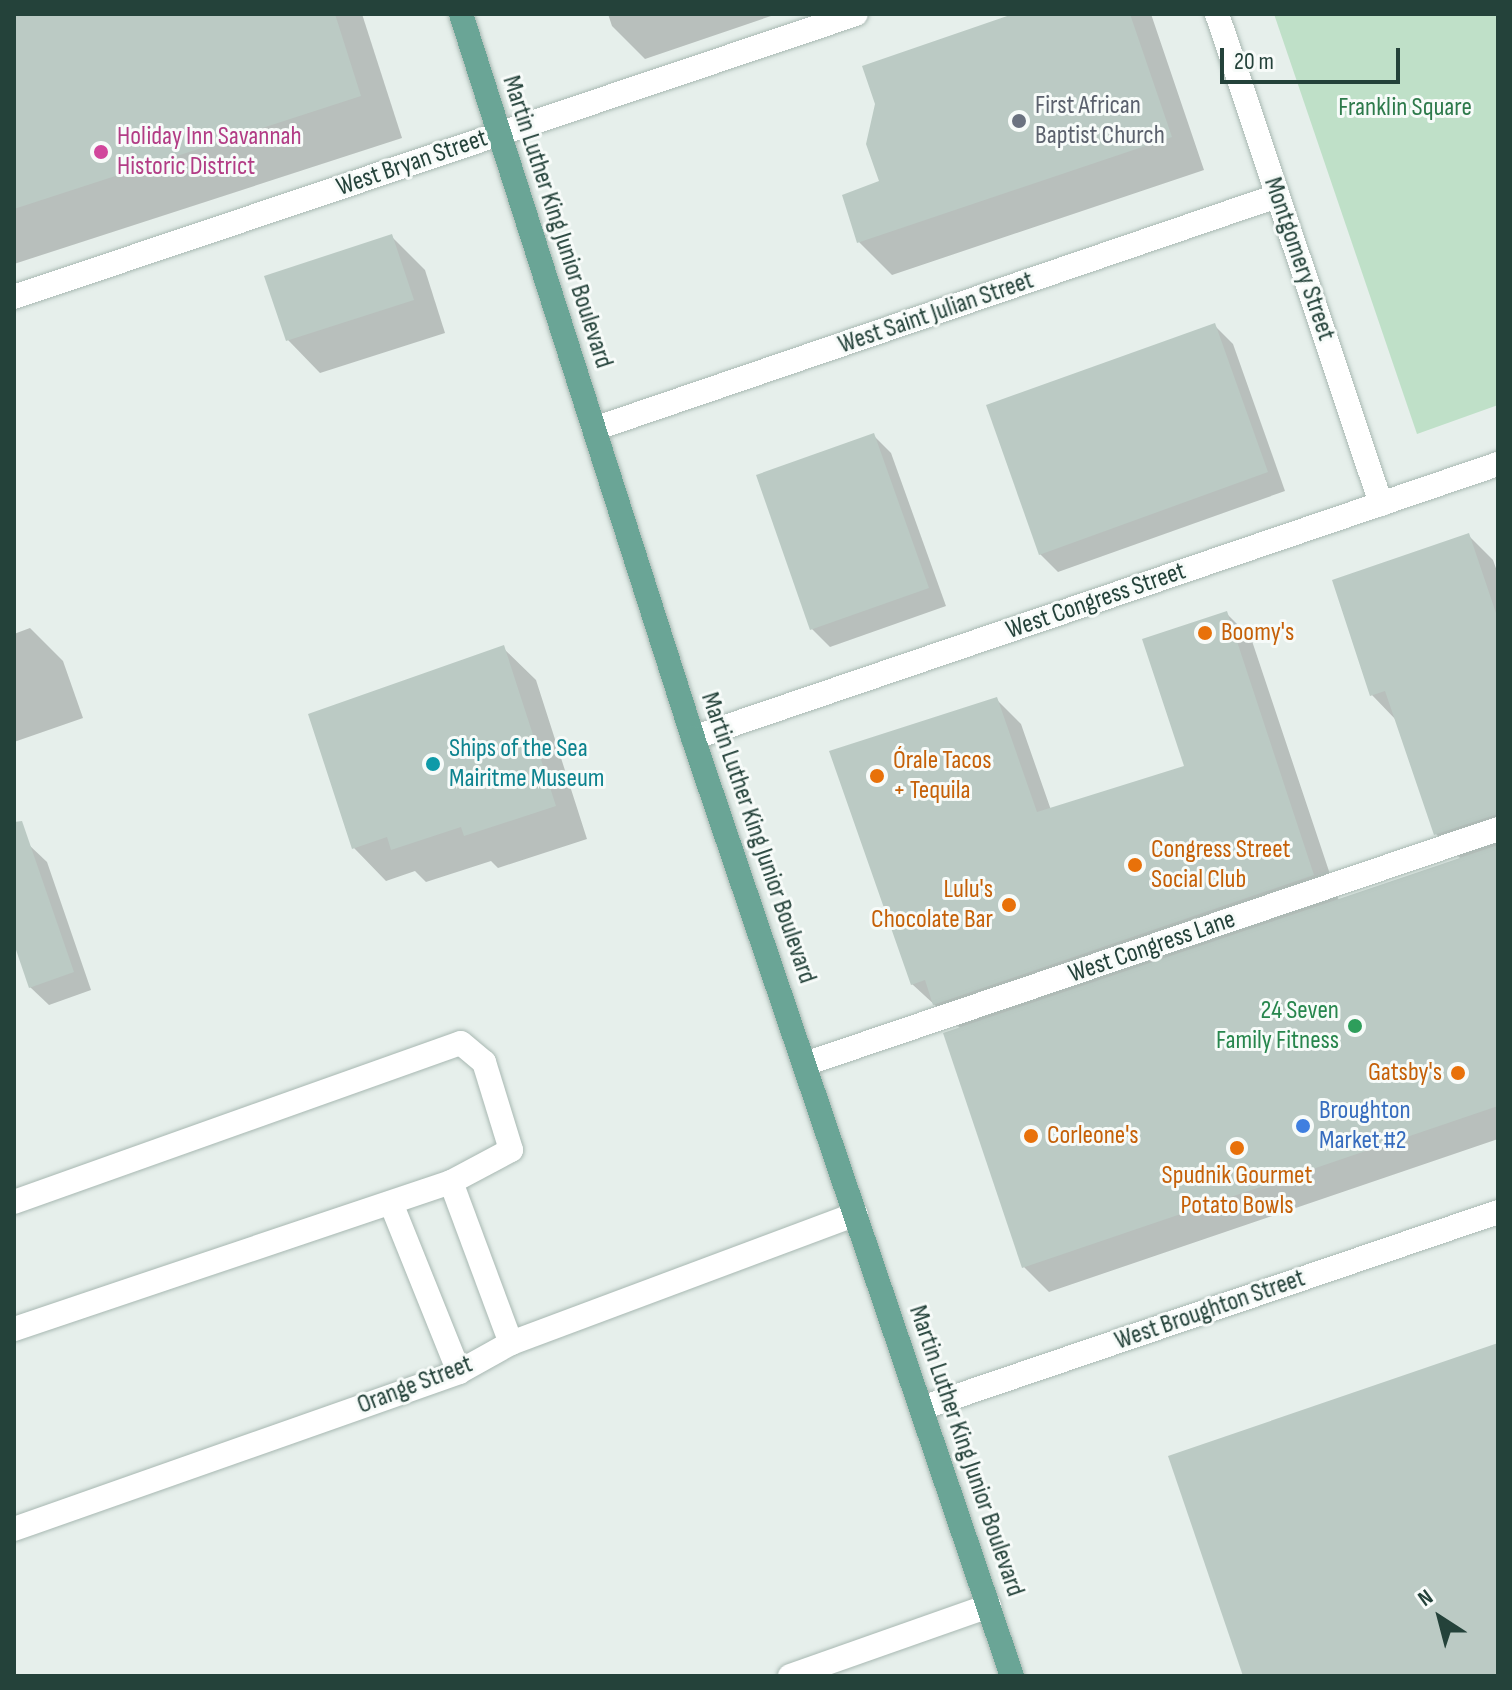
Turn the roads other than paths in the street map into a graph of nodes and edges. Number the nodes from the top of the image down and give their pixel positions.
1 (461, 14) edge
2 (856, 14) edge
3 (1217, 14) edge
4 (499, 134) junction
5 (1277, 196) junction
6 (14, 297) edge
7 (594, 429) junction
8 (1498, 464) edge
9 (1381, 504) junction
10 (693, 738) junction
11 (1498, 829) edge
12 (805, 1064) junction
13 (451, 1182) junction
14 (14, 1202) edge
15 (391, 1203) junction
16 (1498, 1212) edge
17 (856, 1214) junction
18 (14, 1329) edge
19 (511, 1343) junction
20 (459, 1372) junction
21 (922, 1408) junction
22 (14, 1529) edge
23 (989, 1606) junction
24 (790, 1676) edge
25 (1012, 1676) edge

1 - 4 main road, Martin Luther King Junior Boulevard
2 - 4 street, West Bryan Street
3 - 5 street, Montgomery Street
4 - 6 street, West Bryan Street
4 - 7 main road, Martin Luther King Junior Boulevard
5 - 7 street, West Saint Julian Street
5 - 9 street, Montgomery Street
7 - 10 main road, Martin Luther King Junior Boulevard
8 - 9 street, West Congress Street
9 - 10 street, West Congress Street
10 - 12 main road, Martin Luther King Junior Boulevard
11 - 12 street, West Congress Lane
12 - 17 main road, Martin Luther King Junior Boulevard
13 - 14 street
13 - 15 street
13 - 19 street
15 - 18 street
15 - 20 street
16 - 21 street, West Broughton Street
17 - 19 street, Orange Street
17 - 21 main road, Martin Luther King Junior Boulevard
19 - 20 street, Orange Street
20 - 22 street, Orange Street
21 - 23 main road, Martin Luther King Junior Boulevard
23 - 24 street
23 - 25 main road, Martin Luther King Junior Boulevard

